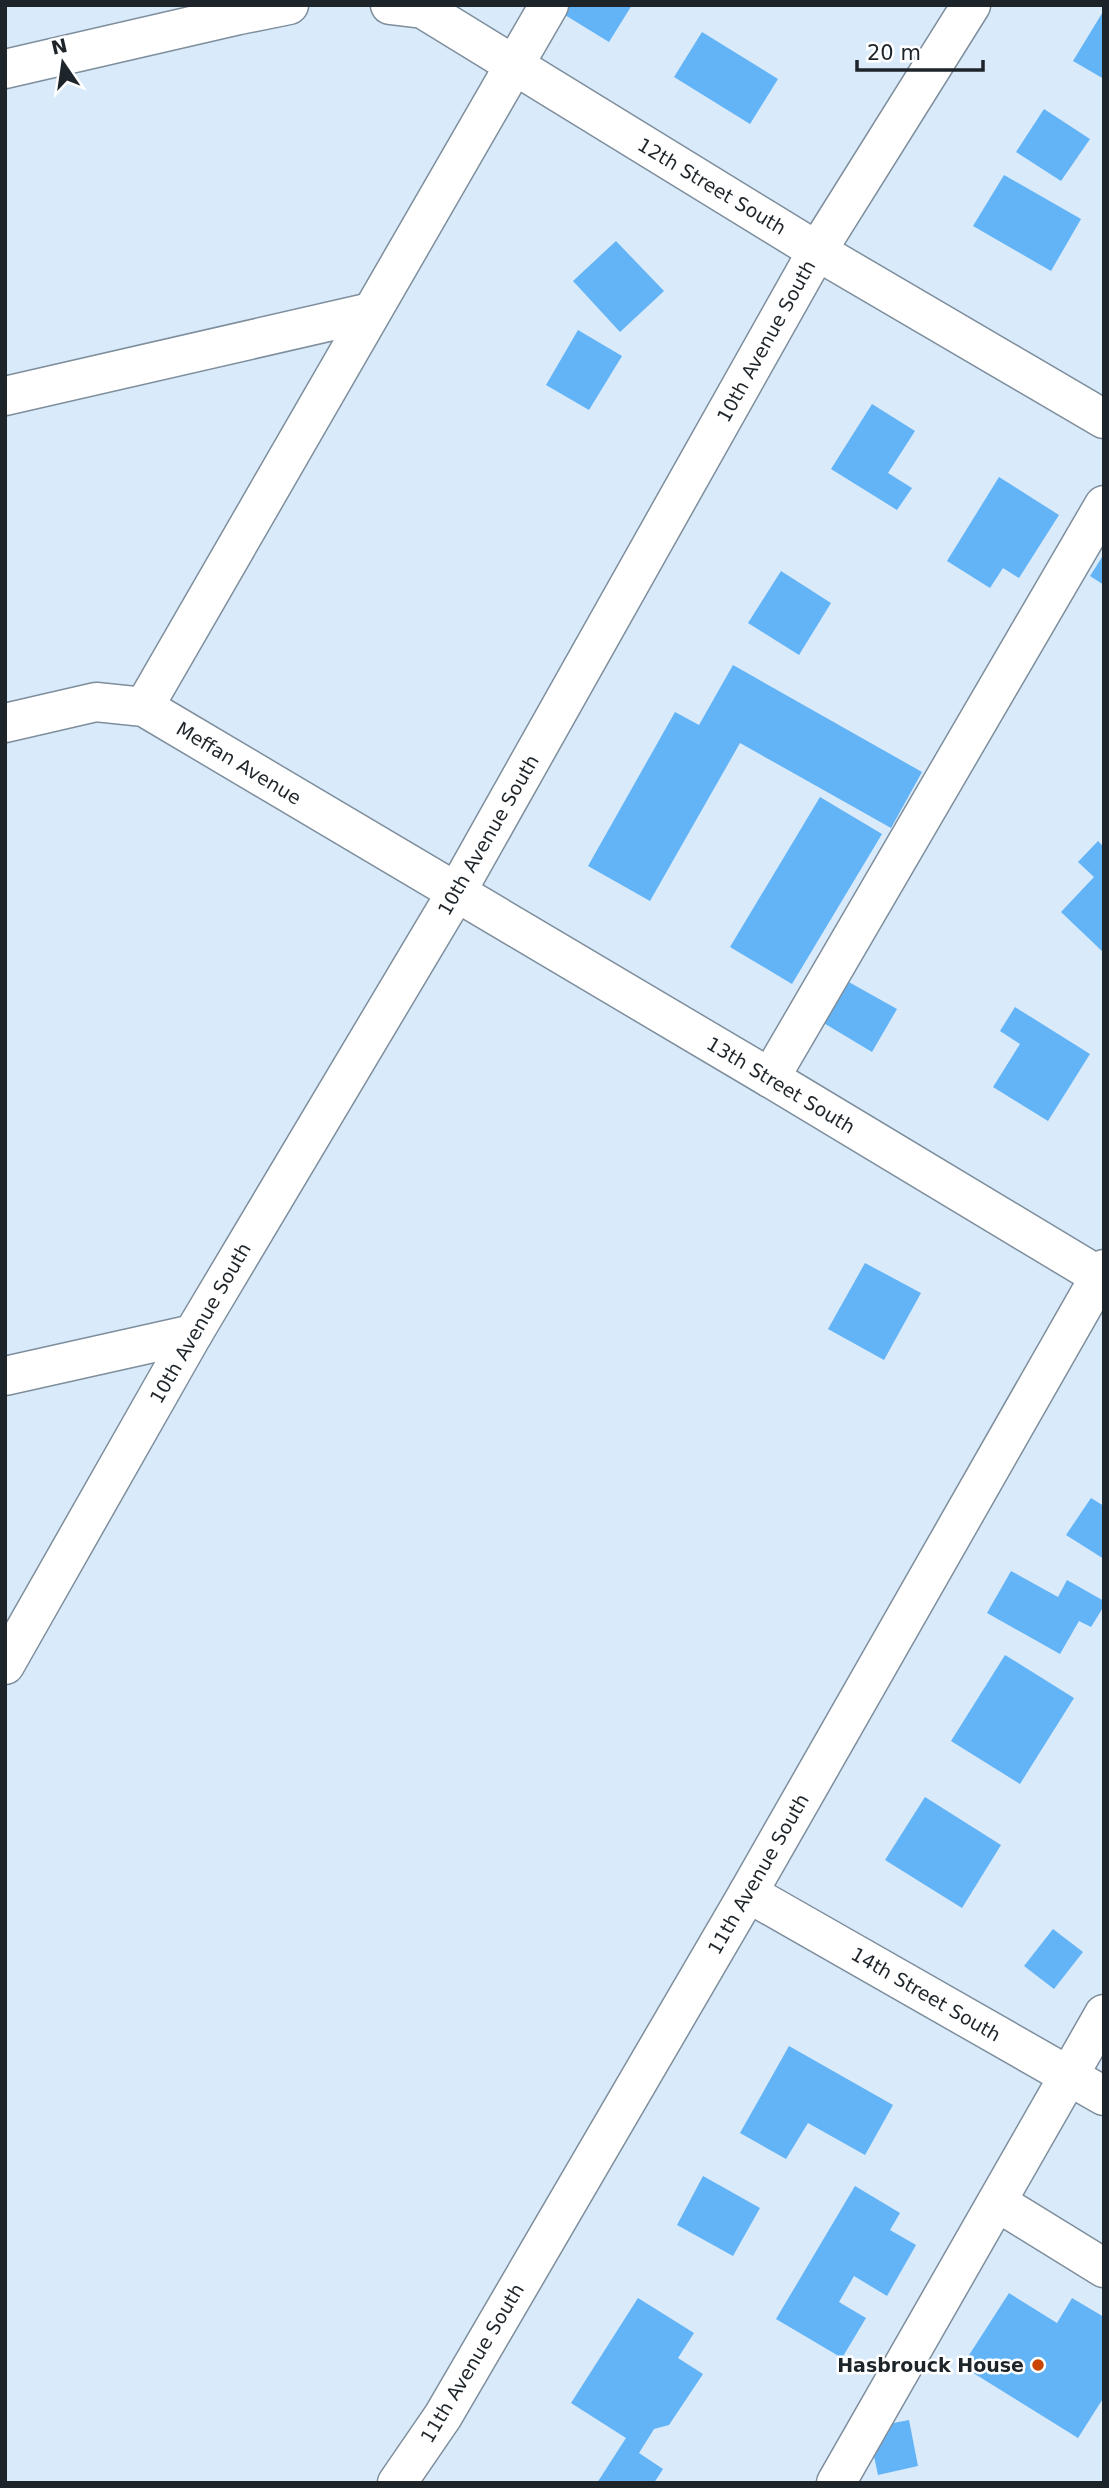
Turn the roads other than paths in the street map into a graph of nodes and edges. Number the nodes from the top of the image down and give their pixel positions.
1 (289, 5) edge
2 (390, 5) edge
3 (549, 5) edge
4 (971, 5) edge
5 (239, 10) edge
6 (514, 65) junction
7 (5, 69) edge
8 (817, 251) junction
9 (371, 312) junction
10 (5, 396) edge
11 (1104, 419) edge
12 (1104, 505) edge
13 (144, 707) junction
14 (5, 723) edge
15 (457, 891) junction
16 (770, 1078) junction
17 (1102, 1275) edge
18 (193, 1334) junction
19 (5, 1376) edge
20 (5, 1665) edge
21 (748, 1893) junction
22 (1104, 2014) edge
23 (1069, 2076) junction
24 (1104, 2096) edge
25 (997, 2202) junction
26 (1104, 2268) edge
27 (406, 2479) edge
28 (836, 2483) edge

1 - 5 street
2 - 6 street, 12th Street South
3 - 6 street
4 - 8 street, 10th Avenue South
5 - 7 street
6 - 8 street, 12th Street South
6 - 9 street
8 - 11 street, 12th Street South
8 - 15 street, 10th Avenue South
9 - 10 street
9 - 13 street
12 - 16 street
13 - 14 street, Meffan Avenue
13 - 15 street, Meffan Avenue
15 - 16 street, 13th Street South
15 - 18 street, 10th Avenue South
16 - 17 street, 13th Street South
17 - 21 street, 11th Avenue South
18 - 19 street
18 - 20 street, 10th Avenue South
21 - 23 street, 14th Street South
21 - 27 street, 11th Avenue South
22 - 23 street
23 - 24 street, 14th Street South
23 - 25 street
25 - 26 street
25 - 28 street

